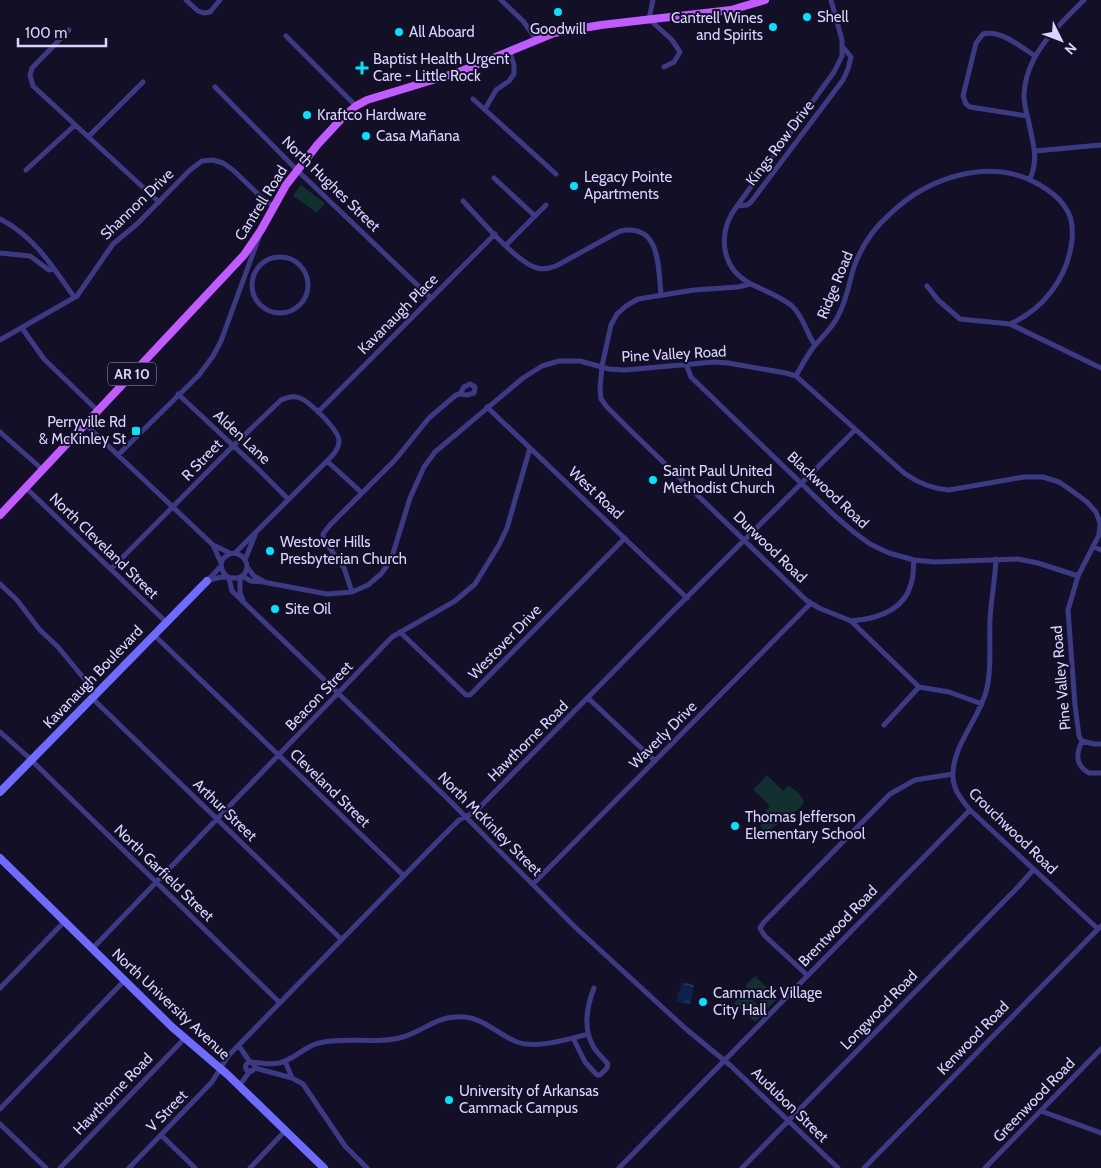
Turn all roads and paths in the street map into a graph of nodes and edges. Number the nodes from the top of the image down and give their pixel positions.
1 (186, 0) edge
2 (220, 0) edge
3 (501, 0) edge
4 (653, 0) edge
5 (765, 0) edge
6 (831, 0) edge
7 (1084, 0) edge
8 (649, 19) junction
9 (69, 30) dead end
10 (286, 36) dead end
11 (536, 39) junction
12 (843, 47) junction
13 (509, 50) junction
14 (1035, 56) junction
15 (664, 67) dead end
16 (143, 82) dead end
17 (215, 87) dead end
18 (473, 100) dead end
19 (356, 106) junction
20 (485, 109) junction
21 (1028, 116) junction
22 (75, 125) junction
23 (89, 136) junction
24 (1101, 145) edge
25 (1036, 151) junction
26 (26, 170) dead end
27 (297, 170) junction
28 (556, 174) dead end
29 (494, 178) dead end
30 (1030, 180) junction
31 (159, 202) junction
32 (463, 202) dead end
33 (546, 205) dead end
34 (274, 206) junction
35 (737, 206) junction
36 (535, 216) junction
37 (0, 219) edge
38 (261, 230) junction
39 (495, 234) junction
40 (506, 245) junction
41 (0, 253) edge
42 (250, 262) junction
43 (260, 266) junction
44 (54, 269) junction
45 (750, 284) junction
46 (927, 286) dead end
47 (662, 294) junction
48 (74, 298) junction
49 (431, 298) junction
50 (1010, 324) junction
51 (22, 328) junction
52 (0, 340) edge
53 (815, 345) junction
54 (686, 364) junction
55 (602, 366) junction
56 (1101, 368) edge
57 (796, 376) junction
58 (178, 394) junction
59 (460, 394) dead end
60 (487, 408) junction
61 (98, 411) junction
62 (318, 412) junction
63 (85, 424) junction
64 (855, 430) junction
65 (0, 432) edge
66 (233, 446) junction
67 (530, 448) junction
68 (118, 455) junction
69 (327, 461) junction
70 (42, 470) junction
71 (802, 484) junction
72 (26, 488) junction
73 (362, 493) junction
74 (288, 499) junction
75 (172, 508) junction
76 (0, 515) edge
77 (256, 533) junction
78 (625, 538) junction
79 (746, 540) junction
80 (212, 544) junction
81 (1094, 547) junction
82 (1101, 550) edge
83 (233, 553) junction
84 (996, 559) junction
85 (246, 560) junction
86 (914, 560) junction
87 (221, 564) junction
88 (247, 567) junction
89 (111, 569) junction
90 (1078, 576) junction
91 (228, 577) junction
92 (241, 577) junction
93 (207, 581) junction
94 (263, 582) junction
95 (0, 584) edge
96 (352, 592) junction
97 (687, 598) junction
98 (243, 600) junction
99 (811, 603) junction
100 (851, 621) junction
101 (166, 622) junction
102 (400, 632) junction
103 (154, 635) junction
104 (919, 688) junction
105 (338, 694) junction
106 (94, 696) junction
107 (588, 698) junction
108 (982, 704) junction
109 (884, 724) dead end
110 (0, 732) edge
111 (1082, 741) junction
112 (1101, 744) edge
113 (278, 756) junction
114 (31, 760) junction
115 (655, 761) junction
116 (1101, 773) edge
117 (953, 774) junction
118 (0, 792) edge
119 (970, 810) junction
120 (467, 818) junction
121 (217, 819) junction
122 (2, 862) edge
123 (1034, 869) junction
124 (404, 876) junction
125 (156, 882) junction
126 (533, 884) junction
127 (64, 922) junction
128 (1099, 928) edge
129 (341, 939) junction
130 (92, 949) junction
131 (807, 975) junction
132 (124, 980) junction
133 (0, 988) edge
134 (594, 988) dead end
135 (280, 1003) junction
136 (588, 1034) junction
137 (185, 1038) junction
138 (573, 1038) junction
139 (238, 1046) junction
140 (1101, 1049) edge
141 (724, 1060) junction
142 (285, 1061) junction
143 (251, 1062) junction
144 (220, 1068) junction
145 (252, 1070) junction
146 (292, 1078) junction
147 (239, 1086) junction
148 (0, 1108) edge
149 (1041, 1111) junction
150 (789, 1121) junction
151 (0, 1124) edge
152 (285, 1131) junction
153 (1101, 1133) edge
154 (161, 1135) junction
155 (46, 1168) edge
156 (60, 1168) edge
157 (129, 1168) edge
158 (195, 1168) edge
159 (250, 1168) edge
160 (324, 1168) edge
161 (367, 1168) edge
162 (619, 1168) edge
163 (742, 1168) edge
164 (838, 1168) edge
165 (864, 1168) edge
166 (985, 1168) edge

1 - 2 street
3 - 11 street
4 - 8 street
5 - 8 main road, Cantrell Road / AR 10
6 - 12 street, Kings Row Drive
7 - 14 street
8 - 11 main road, Cantrell Road / AR 10
8 - 15 street
9 - 22 street
10 - 19 street
11 - 13 main road, Cantrell Road / AR 10
12 - 35 street
12 - 35 street, Kings Row Drive
13 - 19 main road, Cantrell Road / AR 10
13 - 20 street
14 - 21 street
14 - 21 street
16 - 23 street
17 - 27 street, North Hughes Street
18 - 20 street
19 - 27 main road, Cantrell Road / AR 10
20 - 28 street
21 - 25 street
22 - 23 street
22 - 26 street
23 - 31 street
24 - 25 street
25 - 30 street
27 - 34 main road, Cantrell Road / AR 10
27 - 49 street, North Hughes Street
29 - 36 street
30 - 50 street, Ridge Road
30 - 53 street, Ridge Road
31 - 34 street, Shannon Drive
31 - 48 street, Shannon Drive
32 - 39 street
33 - 36 street
34 - 38 main road, Cantrell Road / AR 10
35 - 45 street
36 - 40 street
37 - 44 street
38 - 42 street
38 - 61 main road, Cantrell Road / AR 10
39 - 40 street
39 - 49 street, Kavanaugh Place
40 - 47 street
41 - 44 street
42 - 43 street
42 - 58 street
43 - 43 street
44 - 48 street
45 - 47 street, Durwood Road
45 - 53 street
46 - 50 street
47 - 55 street, Durwood Road
48 - 51 street, Shannon Drive
49 - 62 street, Kavanaugh Place
50 - 56 street
51 - 52 street, Shannon Drive
51 - 61 street
53 - 57 street, Ridge Road
54 - 55 street, Pine Valley Road
54 - 57 street, Pine Valley Road
54 - 71 street, Blackwood Road
55 - 60 street, Pine Valley Road
55 - 79 street, Durwood Road
57 - 64 street, Pine Valley Road
58 - 66 street, Alden Lane
58 - 68 street
59 - 73 street
60 - 67 street, West Road
60 - 96 street, Pine Valley Road
61 - 63 main road, Cantrell Road / AR 10
62 - 66 street, R Street
62 - 69 street
63 - 68 street
63 - 70 main road, Cantrell Road / AR 10
64 - 71 street, Hawthorne Road
64 - 81 street, Pine Valley Road
65 - 70 street
66 - 74 street, Alden Lane
66 - 75 street, R Street
67 - 78 street, West Road
67 - 102 street, Beacon Street
68 - 75 street
69 - 73 street
69 - 74 street
70 - 72 main road, Cantrell Road / AR 10
71 - 79 street, Hawthorne Road
71 - 86 street, Blackwood Road
72 - 76 main road, Cantrell Road / AR 10
72 - 89 street, North Cleveland Street
73 - 96 street
74 - 77 street
75 - 80 street
75 - 89 street, R Street
77 - 83 street
77 - 85 street
78 - 97 street, West Road
78 - 102 street, Westover Drive
79 - 97 street, Hawthorne Road
79 - 99 street, Durwood Road
80 - 83 street
80 - 87 street
81 - 82 street
81 - 90 street, Pine Valley Road
83 - 85 street
83 - 87 street
84 - 86 street, Blackwood Road
84 - 90 street, Blackwood Road
84 - 108 street
85 - 88 street
86 - 100 street
87 - 91 street
87 - 93 street
88 - 92 street
88 - 94 street
89 - 101 street, North Cleveland Street
90 - 111 street, Pine Valley Road
91 - 92 street
91 - 93 street
91 - 98 street, North McKinley Street
92 - 94 street, Pine Valley Road
92 - 98 street
93 - 101 street, Kavanaugh Boulevard
94 - 96 street, Pine Valley Road
95 - 106 street, Arthur Street
97 - 107 street, Hawthorne Road
98 - 105 street, North McKinley Street
99 - 100 street, Durwood Road
99 - 115 street, Waverly Drive
100 - 104 street, Durwood Road
101 - 103 street, Kavanaugh Boulevard
102 - 105 street, Beacon Street
103 - 106 street, Kavanaugh Boulevard
103 - 113 street, Cleveland Street
104 - 108 street
104 - 109 street
105 - 113 street, Beacon Street
105 - 120 street, North McKinley Street
106 - 114 street, Kavanaugh Boulevard
106 - 121 street, Arthur Street
107 - 115 street
107 - 120 street, Hawthorne Road
108 - 117 street
110 - 114 street, North Garfield Street
111 - 112 street, Pine Valley Road
111 - 116 street
113 - 121 street, Beacon Street
113 - 124 street, Cleveland Street
114 - 118 street, Kavanaugh Boulevard
114 - 125 street, North Garfield Street
115 - 126 street, Waverly Drive
117 - 119 street, Crouchwood Road
117 - 131 street
119 - 123 street, Crouchwood Road
119 - 131 street, Brentwood Road
120 - 124 street, Hawthorne Road
120 - 126 street, North McKinley Street
121 - 125 street, Beacon Street
121 - 129 street, Arthur Street
122 - 127 street, North University Avenue
123 - 128 street, Crouchwood Road
123 - 150 street, Longwood Road
124 - 129 street, Hawthorne Road
125 - 130 street, Beacon Street
125 - 135 street, North Garfield Street
126 - 141 street, North McKinley Street
127 - 130 street, North University Avenue
127 - 133 street
128 - 165 street, Kenwood Road
129 - 135 street, Hawthorne Road
130 - 132 street, North University Avenue
131 - 141 street, Brentwood Road
132 - 137 street, North University Avenue
132 - 148 street
134 - 136 street
135 - 139 street, Hawthorne Road
136 - 138 street
136 - 138 street
137 - 144 street, North University Avenue
137 - 156 street, Hawthorne Road
138 - 142 street
139 - 143 street
139 - 144 street, Hawthorne Road
140 - 149 street, Greenwood Road
141 - 150 street, Audubon Street
141 - 162 street, Brentwood Road
142 - 143 street
142 - 146 street
143 - 145 street
144 - 147 street, North University Avenue
144 - 154 street, V Street
145 - 146 street
145 - 147 street
146 - 161 street
147 - 152 street, North University Avenue
149 - 153 street
149 - 166 street, Greenwood Road
150 - 163 street, Longwood Road
150 - 164 street, Audubon Street
151 - 155 street
152 - 159 street
152 - 160 street, North University Avenue
154 - 157 street, V Street
154 - 158 street

